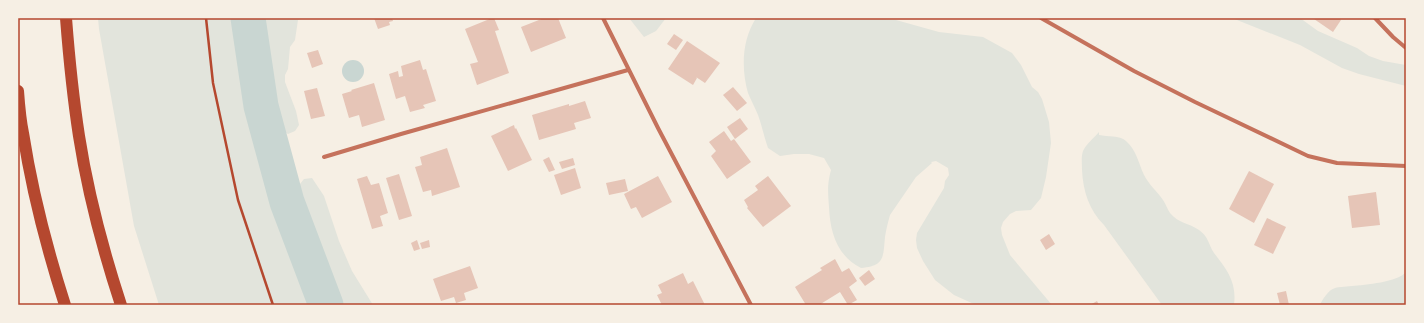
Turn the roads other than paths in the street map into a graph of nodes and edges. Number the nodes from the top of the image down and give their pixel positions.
1 (66, 18) edge
2 (603, 18) edge
3 (1041, 18) edge
4 (1375, 18) edge
5 (1406, 48) edge
6 (628, 70) junction
7 (18, 91) edge
8 (324, 157) dead end
9 (1406, 166) edge
10 (65, 305) edge
11 (121, 305) edge
12 (752, 305) edge

1 - 11 highway
2 - 6 street
3 - 9 street
4 - 5 street
6 - 8 street
6 - 12 street
7 - 10 highway

